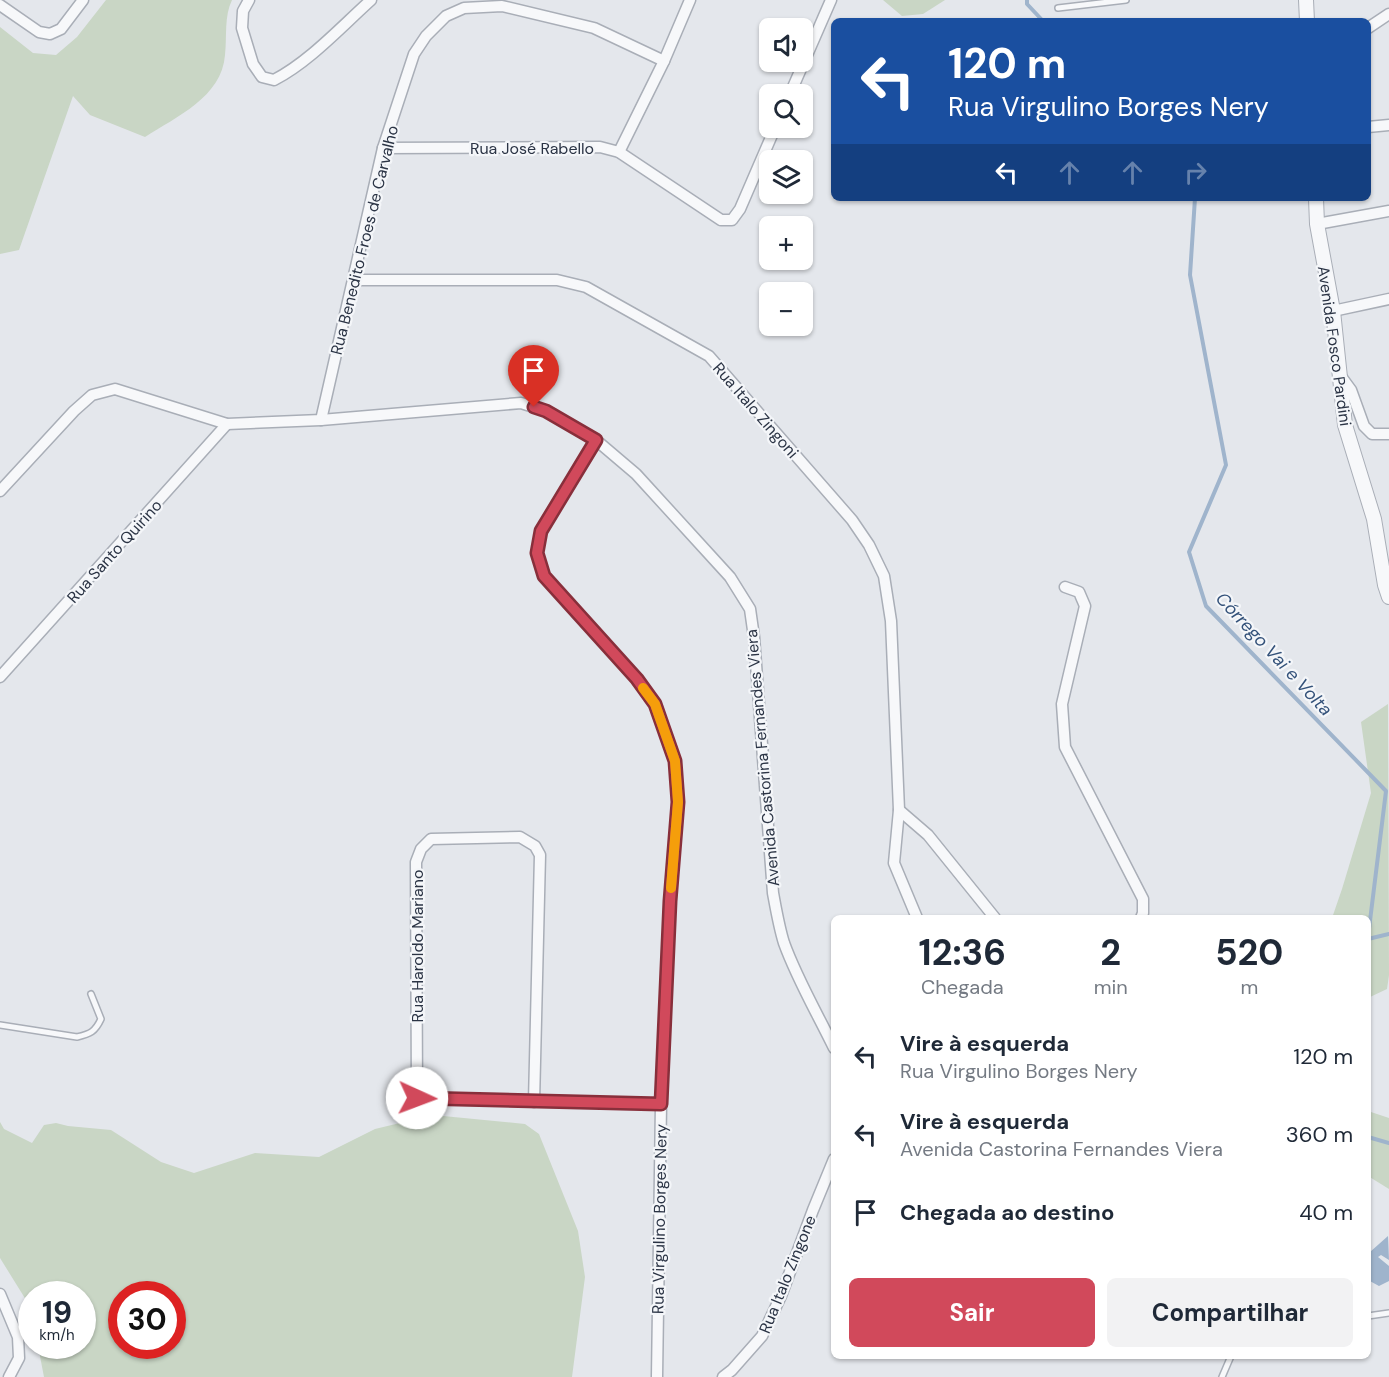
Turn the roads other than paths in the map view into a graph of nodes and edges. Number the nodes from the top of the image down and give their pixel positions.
1 (83, 0) edge
2 (249, 0) edge
3 (371, 0) edge
4 (690, 0) edge
5 (831, 0) edge
6 (1126, 0) edge
7 (1306, 0) edge
8 (0, 5) edge
9 (1058, 8) dead end
10 (1389, 14) edge
11 (1307, 18) edge
12 (1371, 26) edge
13 (664, 61) junction
14 (794, 84) edge
15 (1389, 125) edge
16 (1371, 127) edge
17 (772, 138) edge
18 (383, 148) junction
19 (619, 152) junction
20 (1316, 201) edge
21 (1389, 211) edge
22 (1317, 224) junction
23 (354, 280) junction
24 (1389, 299) edge
25 (1333, 311) junction
26 (1340, 375) junction
27 (321, 420) junction
28 (227, 424) junction
29 (1389, 434) edge
30 (596, 440) junction
31 (0, 491) edge
32 (1065, 587) dead end
33 (1389, 597) edge
34 (0, 677) edge
35 (899, 810) junction
36 (915, 915) edge
37 (993, 915) edge
38 (1141, 915) edge
39 (91, 994) dead end
40 (0, 1025) edge
41 (831, 1042) edge
42 (534, 1102) junction
43 (661, 1104) junction
44 (831, 1166) edge
45 (0, 1294) edge
46 (1389, 1313) edge
47 (1371, 1316) edge
48 (1230, 1359) edge
49 (10, 1377) edge
50 (657, 1377) edge
51 (723, 1377) edge
52 (1221, 1377) edge

1 - 8 street
2 - 3 street
4 - 13 street
5 - 14 street
6 - 9 lane
7 - 11 street
10 - 12 street
13 - 18 street, Rua Benedito Froes de Carvalho
13 - 19 street
15 - 16 street
17 - 19 street, Rua José Rabello
18 - 19 street, Rua José Rabello
18 - 23 street, Rua Benedito Froes de Carvalho
20 - 22 street, Avenida Fosco Pardini
21 - 22 street
22 - 25 street, Avenida Fosco Pardini
23 - 27 street, Rua Benedito Froes de Carvalho
23 - 35 street, Rua Italo Zingoni
24 - 25 street
25 - 26 street, Avenida Fosco Pardini
26 - 29 street
26 - 33 street, Avenida Fosco Pardini
27 - 28 street, Avenida Castorina Fernandes Viera
27 - 30 street, Avenida Castorina Fernandes Viera
28 - 31 street, Avenida Castorina Fernandes Viera
28 - 34 street, Rua Santo Quirino
30 - 41 street, Avenida Castorina Fernandes Viera
30 - 43 street, Rua Virgulino Borges Nery
32 - 38 street
35 - 36 street
35 - 37 street
39 - 40 lane
42 - 42 street, Rua Haroldo Mariano
42 - 43 street
43 - 50 street, Rua Virgulino Borges Nery
44 - 51 street, Rua Italo Zingone
45 - 49 street
46 - 47 lane
48 - 52 lane

